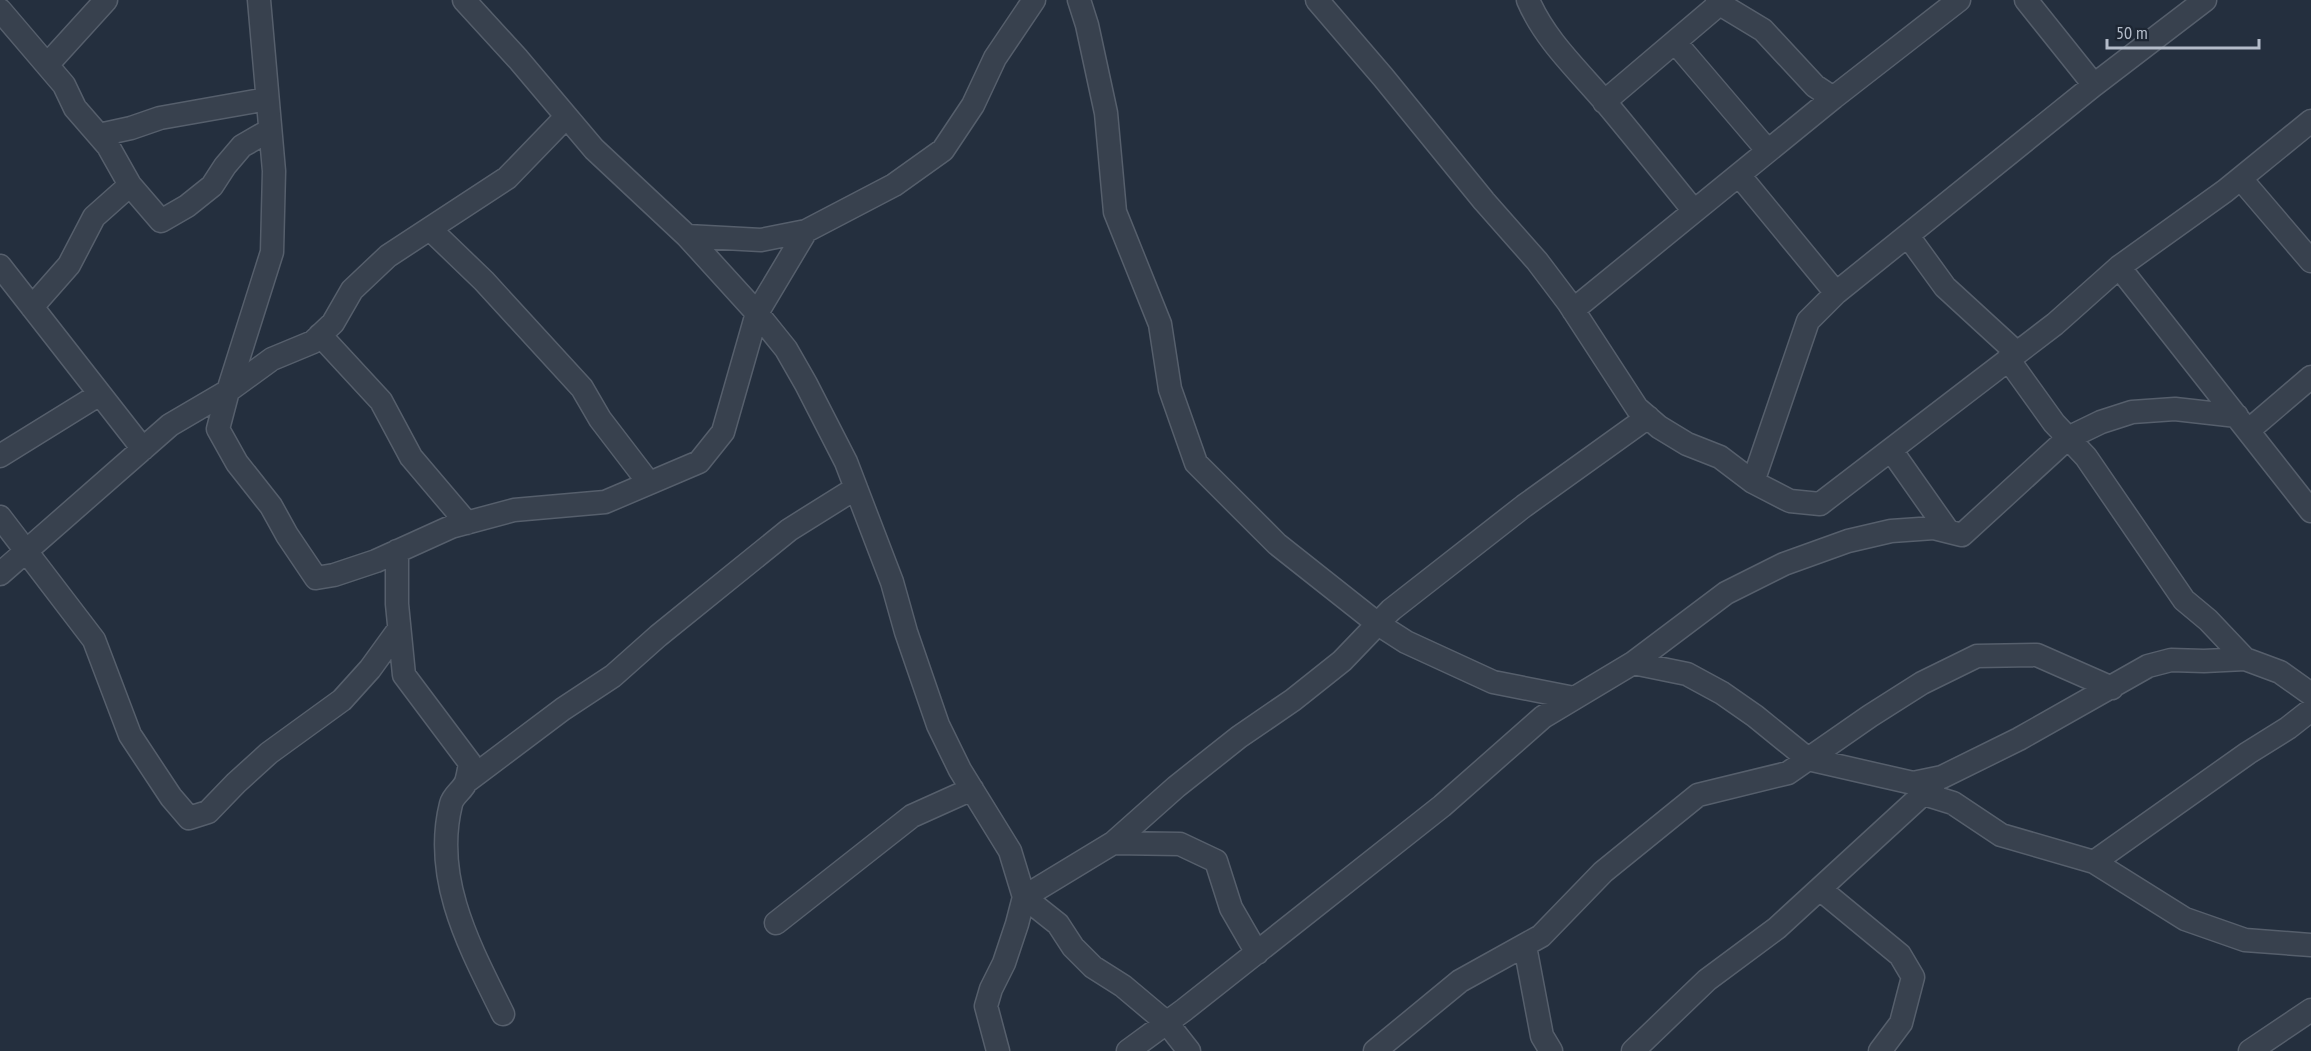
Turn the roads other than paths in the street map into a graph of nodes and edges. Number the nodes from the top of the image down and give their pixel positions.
1 (106, 0) edge
2 (259, 0) edge
3 (464, 0) edge
4 (1034, 0) edge
5 (1079, 0) edge
6 (1528, 0) edge
7 (1959, 0) edge
8 (2026, 0) edge
9 (2182, 0) edge
10 (2205, 0) edge
11 (1720, 1) edge
12 (1322, 2) edge
13 (0, 10) edge
14 (2167, 29) junction
15 (1675, 42) junction
16 (47, 65) junction
17 (2094, 85) junction
18 (1833, 98) junction
19 (267, 99) junction
20 (1604, 102) junction
21 (567, 117) junction
22 (2311, 121) edge
23 (270, 130) junction
24 (99, 135) junction
25 (1768, 152) junction
26 (1739, 175) junction
27 (2241, 179) junction
28 (130, 185) junction
29 (1694, 212) junction
30 (430, 230) junction
31 (806, 231) junction
32 (687, 236) junction
33 (1908, 236) junction
34 (2311, 261) edge
35 (0, 266) edge
36 (2120, 267) junction
37 (1836, 293) junction
38 (32, 307) junction
39 (1573, 310) junction
40 (757, 313) junction
41 (320, 335) junction
42 (2013, 356) junction
43 (2311, 377) edge
44 (228, 391) junction
45 (100, 394) junction
46 (1648, 417) junction
47 (2243, 423) junction
48 (2068, 438) junction
49 (143, 449) junction
50 (1891, 450) junction
51 (0, 456) edge
52 (1753, 482) junction
53 (649, 483) junction
54 (856, 488) junction
55 (2311, 510) edge
56 (0, 517) edge
57 (467, 523) junction
58 (1948, 531) junction
59 (26, 551) junction
60 (397, 551) junction
61 (0, 574) edge
62 (1378, 624) junction
63 (399, 629) junction
64 (2245, 658) junction
65 (1633, 663) junction
66 (2112, 687) junction
67 (2311, 694) edge
68 (1574, 698) junction
69 (2311, 710) edge
70 (1808, 759) junction
71 (466, 782) junction
72 (1918, 788) junction
73 (972, 789) junction
74 (1113, 843) junction
75 (2094, 862) junction
76 (1820, 889) junction
77 (1024, 897) junction
78 (776, 923) dead end
79 (2311, 945) edge
80 (1525, 946) junction
81 (1257, 953) junction
82 (2311, 1010) edge
83 (503, 1014) dead end
84 (1167, 1023) junction
85 (1377, 1050) edge
86 (998, 1051) edge
87 (1128, 1051) edge
88 (1189, 1051) edge
89 (1551, 1051) edge
90 (1633, 1051) edge
91 (1880, 1051) edge
92 (2250, 1051) edge

1 - 16 street
2 - 19 street
3 - 21 street
4 - 31 street
5 - 62 street
6 - 20 street
7 - 18 street
8 - 17 street
9 - 14 street
10 - 14 street
11 - 15 street
11 - 18 street
12 - 39 street
13 - 16 street
14 - 17 street
15 - 20 street
15 - 25 street
16 - 24 street
17 - 33 street
18 - 25 street
19 - 23 street
19 - 24 street
20 - 29 street
21 - 30 street
21 - 32 street
22 - 27 street
23 - 28 street
23 - 44 street
24 - 28 street
25 - 26 street
26 - 29 street
26 - 37 street
27 - 34 street
27 - 36 street
28 - 38 street
29 - 39 street
30 - 41 street
30 - 53 street
31 - 32 street
31 - 40 street
32 - 40 street
33 - 37 street
33 - 42 street
35 - 38 street
36 - 42 street
36 - 47 street
37 - 52 street
38 - 45 street
39 - 46 street
40 - 53 street
40 - 54 street
41 - 44 street
41 - 57 street
42 - 48 street
42 - 50 street
43 - 47 street
44 - 49 street
44 - 60 street
45 - 49 street
45 - 51 street
46 - 52 street
46 - 62 street
47 - 48 street
47 - 55 street
48 - 58 street
48 - 64 street
49 - 59 street
50 - 52 street
50 - 58 street
53 - 57 street
54 - 71 street
54 - 73 street
56 - 59 street
57 - 60 street
58 - 65 street
59 - 61 street
59 - 63 street
60 - 63 street
62 - 68 street
62 - 74 street
63 - 71 street
64 - 66 street
64 - 67 street
65 - 68 street
65 - 70 street
66 - 70 street
66 - 72 street
68 - 81 street
69 - 75 street
70 - 72 street
70 - 80 street
71 - 83 street
72 - 75 street
72 - 76 street
73 - 77 street
73 - 78 street
74 - 77 street
74 - 81 street
75 - 79 street
76 - 90 street
76 - 91 street
77 - 84 street
77 - 86 street
80 - 85 street
80 - 89 street
81 - 84 street
82 - 92 street
84 - 87 street
84 - 88 street

